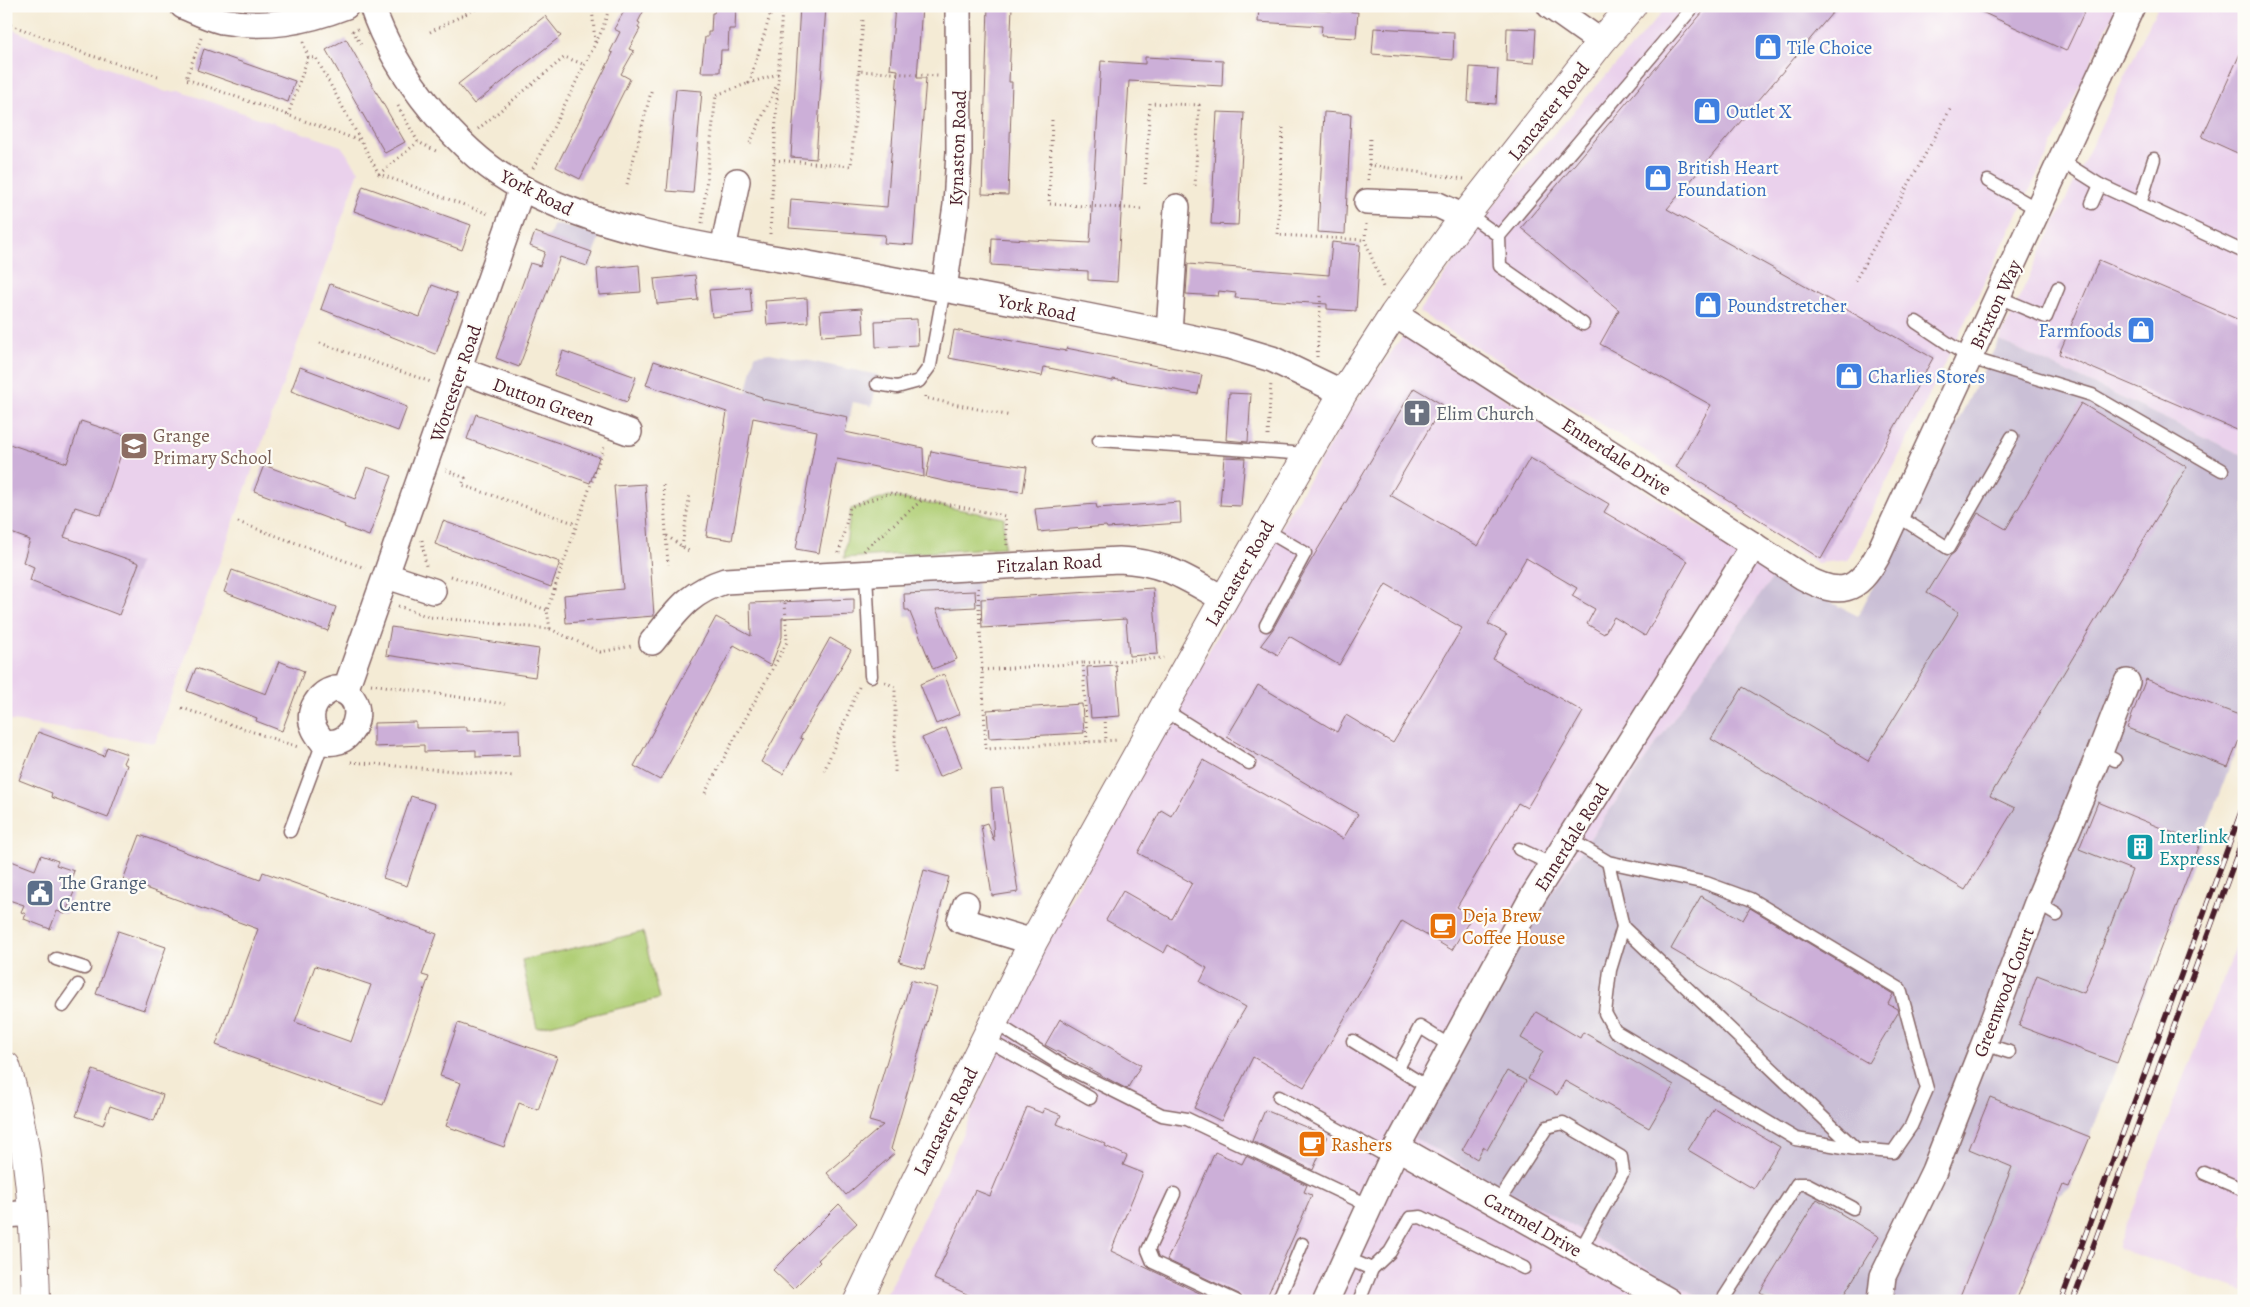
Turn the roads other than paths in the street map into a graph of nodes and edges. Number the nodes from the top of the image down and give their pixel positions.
1 (182, 6) edge
2 (346, 6) edge
3 (372, 6) edge
4 (958, 6) edge
5 (1550, 6) edge
6 (1632, 6) edge
7 (1694, 6) edge
8 (2132, 6) edge
9 (1601, 42) junction
10 (2154, 159) dead end
11 (2062, 161) junction
12 (736, 181) dead end
13 (1988, 181) dead end
14 (2100, 185) junction
15 (522, 188) junction
16 (1367, 202) dead end
17 (2092, 203) dead end
18 (2140, 204) junction
19 (1178, 207) dead end
20 (2039, 210) junction
21 (1466, 215) junction
22 (1499, 236) junction
23 (711, 247) junction
24 (2244, 252) edge
25 (2058, 288) dead end
26 (944, 289) junction
27 (1998, 297) junction
28 (1394, 314) junction
29 (1916, 322) dead end
30 (1583, 324) dead end
31 (1169, 333) junction
32 (1970, 358) junction
33 (456, 380) junction
34 (877, 384) dead end
35 (1343, 393) junction
36 (620, 429) road end
37 (2012, 437) dead end
38 (1099, 440) dead end
39 (1308, 454) junction
40 (2222, 470) dead end
41 (1896, 515) junction
42 (1264, 529) junction
43 (1754, 545) junction
44 (863, 573) junction
45 (386, 577) junction
46 (437, 578) road end
47 (1842, 590) joint
48 (1224, 599) junction
49 (1266, 625) dead end
50 (652, 642) road end
51 (871, 676) road end
52 (2127, 682) dead end
53 (347, 686) junction
54 (1162, 709) junction
55 (326, 740) junction
56 (1249, 763) dead end
57 (290, 831) dead end
58 (1569, 839) junction
59 (1519, 849) dead end
60 (1608, 862) junction
61 (1553, 865) junction
62 (966, 904) dead end
63 (1623, 927) junction
64 (1033, 942) junction
65 (56, 959) dead end
66 (84, 968) dead end
67 (78, 985) dead end
68 (63, 1006) dead end
69 (990, 1031) junction
70 (1353, 1041) dead end
71 (1984, 1044) junction
72 (1452, 1047) junction
73 (2009, 1052) dead end
74 (6, 1066) edge
75 (1398, 1068) junction
76 (1429, 1088) junction
77 (1279, 1097) dead end
78 (1090, 1098) dead end
79 (1856, 1149) junction
80 (1394, 1153) junction
81 (2204, 1173) dead end
82 (2244, 1190) edge
83 (1174, 1194) dead end
84 (1497, 1204) junction
85 (1370, 1206) junction
86 (1853, 1208) dead end
87 (19, 1214) edge
88 (1302, 1244) dead end
89 (1580, 1251) junction
90 (1346, 1258) junction
91 (1524, 1268) dead end
92 (1372, 1270) junction
93 (36, 1301) edge
94 (858, 1301) edge
95 (1236, 1301) edge
96 (1278, 1301) edge
97 (1326, 1301) edge
98 (1359, 1301) edge
99 (1669, 1301) edge
100 (1722, 1301) edge
101 (1880, 1301) edge

1 - 2 street
3 - 15 street, York Road
4 - 26 street, Kynaston Road
5 - 9 street
6 - 9 street, Lancaster Road
7 - 22 lane
8 - 11 street, Brixton Way
9 - 21 street, Lancaster Road
10 - 18 lane
11 - 14 lane
11 - 20 street, Brixton Way
12 - 23 street
13 - 20 lane
14 - 17 lane
14 - 18 lane
15 - 23 street, York Road
15 - 33 street, Worcester Road
16 - 21 street
18 - 24 lane
19 - 31 street
20 - 27 street, Brixton Way
21 - 22 lane
21 - 28 street, Lancaster Road
22 - 30 lane
23 - 26 street, York Road
25 - 27 lane
26 - 31 street, York Road
26 - 34 lane
27 - 32 street, Brixton Way
28 - 35 street, Lancaster Road
28 - 43 street, Ennerdale Drive
29 - 32 lane
31 - 35 street, York Road
32 - 40 lane
32 - 41 street, Brixton Way
33 - 36 street, Dutton Green
33 - 45 street, Worcester Road
35 - 39 street, Lancaster Road
37 - 41 lane
38 - 39 lane
39 - 42 street, Lancaster Road
41 - 47 street, Brixton Way
42 - 48 street, Lancaster Road
42 - 49 lane
43 - 47 street, Ennerdale Drive
43 - 58 street, Ennerdale Road
44 - 48 street, Fitzalan Road
44 - 50 street, Fitzalan Road
44 - 51 lane
45 - 46 street
45 - 53 street, Worcester Road
48 - 54 street, Lancaster Road
52 - 71 street, Greenwood Court
53 - 55 street
53 - 55 street
54 - 56 lane
54 - 64 street, Lancaster Road
55 - 57 lane
58 - 60 lane
58 - 61 street, Ennerdale Road
59 - 61 lane
60 - 63 lane
60 - 79 lane
61 - 72 street, Ennerdale Road
62 - 64 street
63 - 79 lane
63 - 79 lane
64 - 69 street, Lancaster Road
65 - 66 lane
67 - 68 lane
69 - 78 lane
69 - 85 lane
69 - 94 street, Lancaster Road
70 - 75 lane
71 - 73 lane
71 - 101 street, Greenwood Court
72 - 75 lane
72 - 76 street, Ennerdale Road
74 - 87 street
75 - 76 lane
76 - 80 street, Ennerdale Road
77 - 80 lane
80 - 84 street, Cartmel Drive
80 - 85 street, Ennerdale Road
81 - 82 lane
83 - 95 lane
84 - 89 street, Cartmel Drive
84 - 89 lane
85 - 90 street, Ennerdale Road
86 - 100 lane
87 - 93 street
88 - 96 lane
89 - 99 street, Cartmel Drive
90 - 92 lane
90 - 97 street, Ennerdale Road
91 - 92 lane
92 - 98 lane

